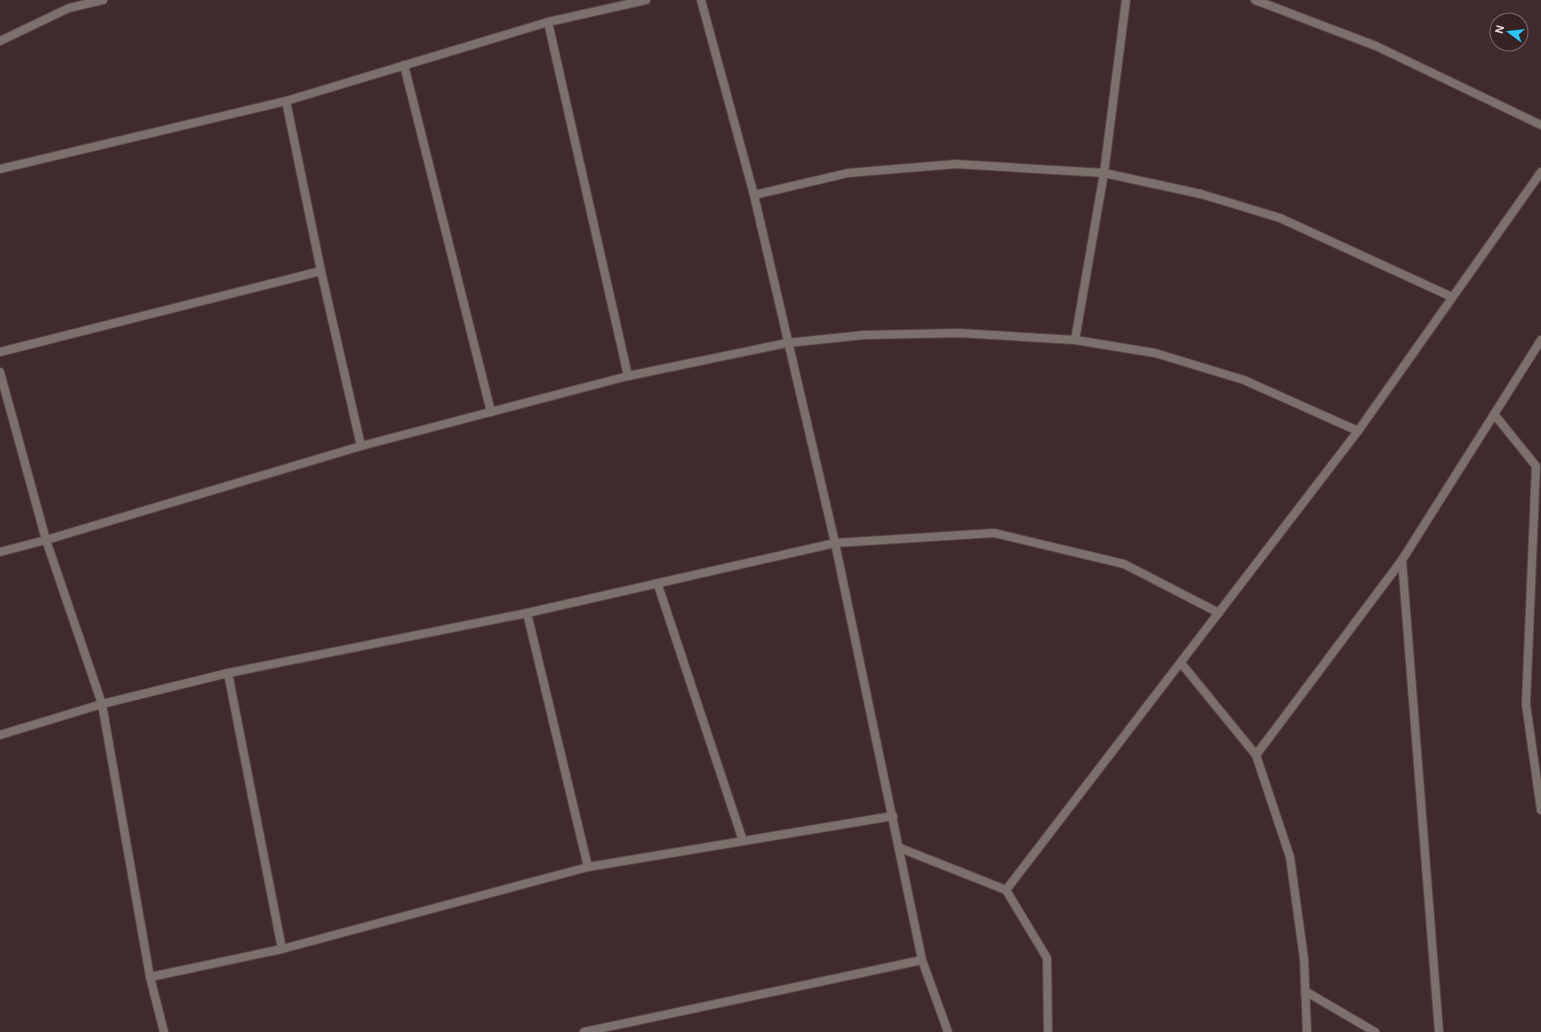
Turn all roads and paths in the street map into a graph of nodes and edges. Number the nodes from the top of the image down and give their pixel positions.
1 (77, 0) edge
2 (103, 0) edge
3 (646, 0) edge
4 (701, 0) edge
5 (1126, 0) edge
6 (1255, 0) edge
7 (69, 8) junction
8 (548, 22) junction
9 (0, 41) edge
10 (404, 65) junction
11 (286, 101) junction
12 (1541, 125) edge
13 (0, 169) edge
14 (1541, 172) edge
15 (1104, 173) junction
16 (754, 195) junction
17 (321, 272) junction
18 (1452, 298) junction
19 (1075, 340) junction
20 (1541, 340) edge
21 (787, 343) junction
22 (0, 352) edge
23 (0, 372) edge
24 (628, 376) junction
25 (491, 412) junction
26 (1494, 414) junction
27 (1358, 431) junction
28 (361, 446) junction
29 (46, 540) junction
30 (835, 543) junction
31 (0, 552) edge
32 (1402, 560) junction
33 (658, 585) junction
34 (527, 613) junction
35 (1219, 613) junction
36 (1181, 663) junction
37 (228, 673) junction
38 (102, 704) junction
39 (0, 735) edge
40 (1256, 755) junction
41 (1541, 810) edge
42 (893, 816) junction
43 (743, 841) junction
44 (900, 848) junction
45 (588, 867) junction
46 (1006, 890) junction
47 (282, 949) junction
48 (922, 960) junction
49 (150, 977) junction
50 (1305, 992) junction
51 (164, 1032) edge
52 (584, 1032) edge
53 (948, 1032) edge
54 (1048, 1032) edge
55 (1307, 1032) edge
56 (1375, 1032) edge
57 (1439, 1032) edge

1 - 7 street
2 - 7 street
3 - 8 street
4 - 16 street
5 - 15 street
6 - 12 street
7 - 9 street
8 - 10 street
8 - 24 street
10 - 11 street
10 - 25 street
11 - 13 street
11 - 17 street
14 - 18 street
15 - 16 street
15 - 18 street
15 - 19 street
16 - 21 street
17 - 22 street
17 - 28 street
18 - 27 street
19 - 21 street
19 - 27 street
20 - 26 street
21 - 24 street
21 - 30 street
23 - 29 street
24 - 25 street
25 - 28 street
26 - 32 street
26 - 41 street
27 - 35 street
28 - 29 street
29 - 31 street
29 - 38 street
30 - 33 street
30 - 35 street
30 - 42 street
32 - 40 street
32 - 57 street
33 - 34 street
33 - 43 street
34 - 37 street
34 - 45 street
35 - 36 street
36 - 40 street
36 - 46 street
37 - 38 street
37 - 47 street
38 - 39 street
38 - 49 street
40 - 50 street
42 - 43 street
42 - 44 street
43 - 45 street
44 - 46 street
44 - 48 street
45 - 47 street
46 - 54 street
47 - 49 street
48 - 52 street
48 - 53 street
49 - 51 street
50 - 55 street
50 - 56 street

